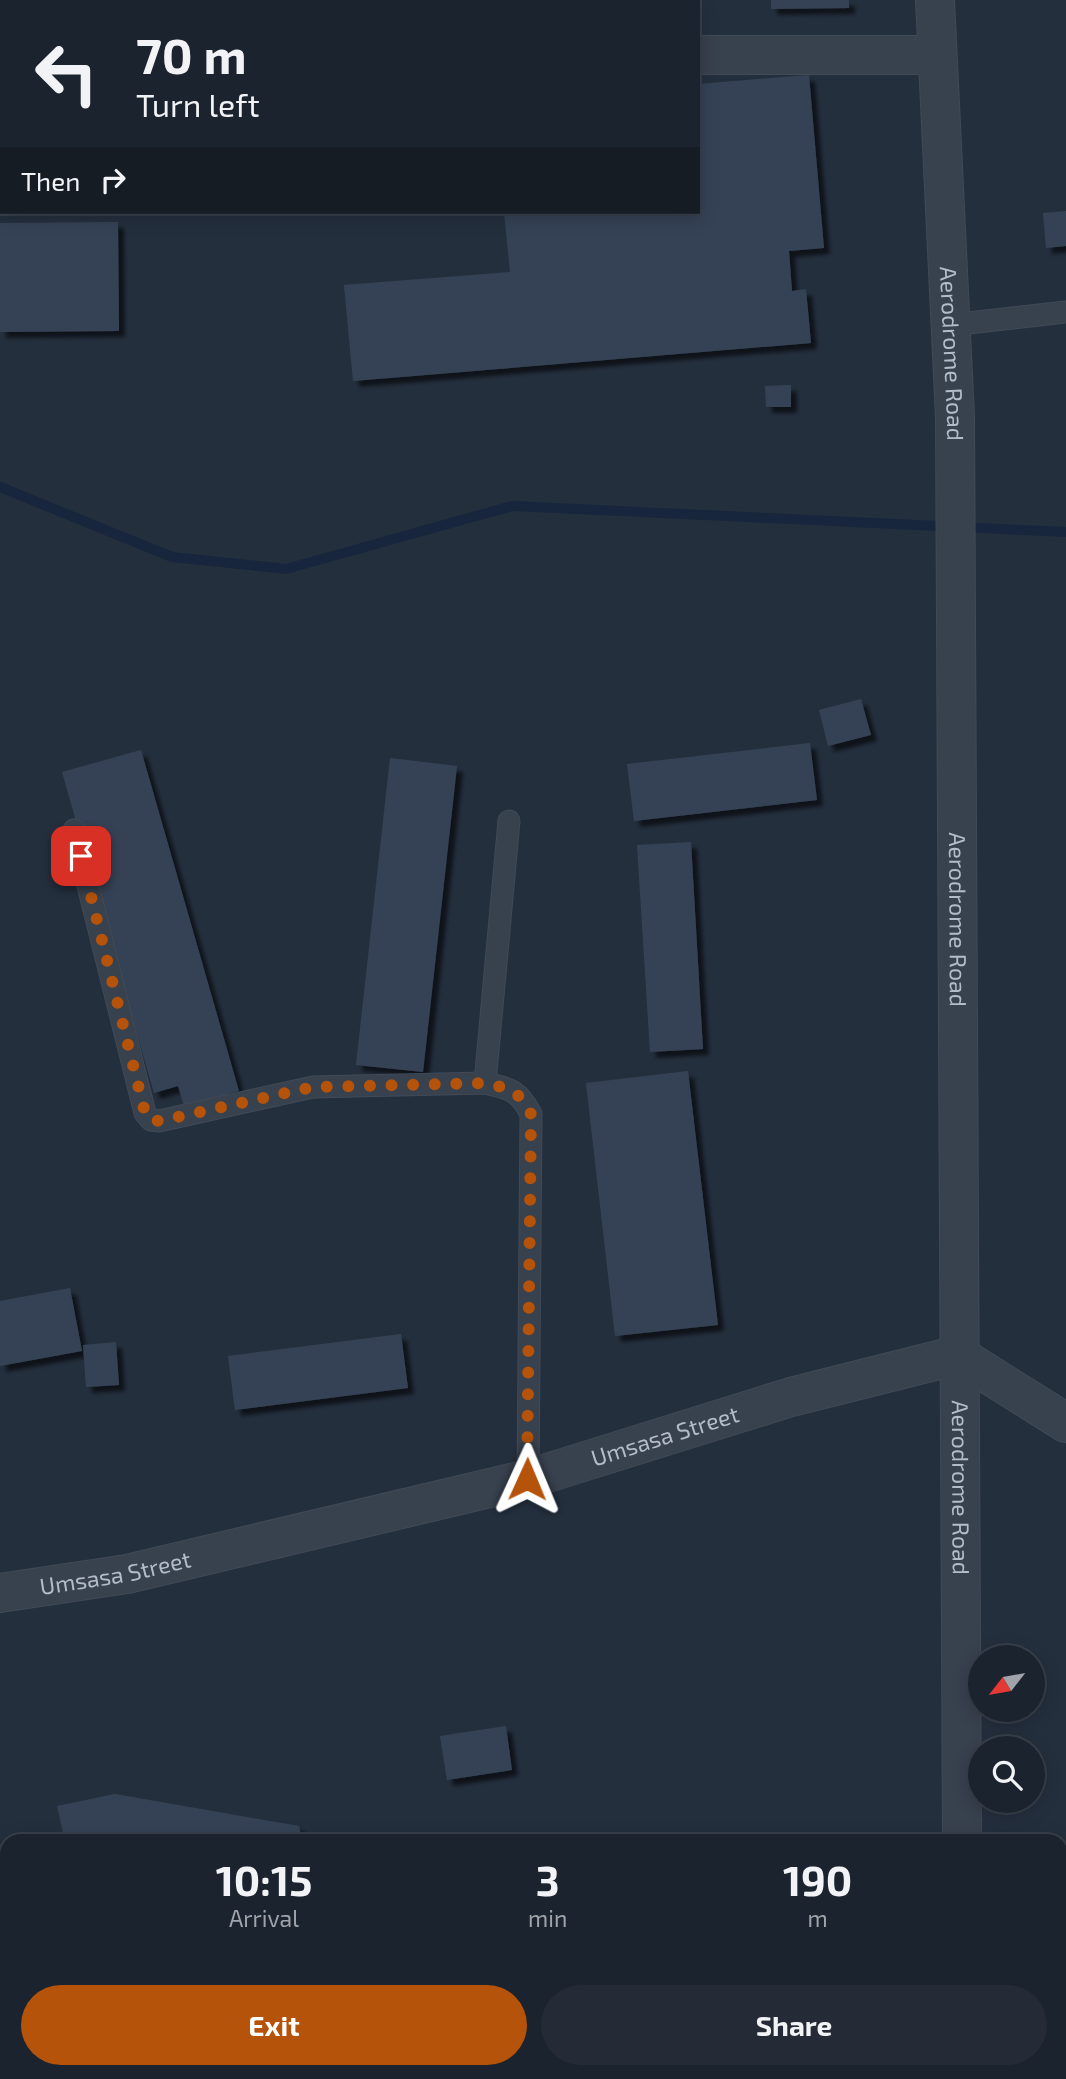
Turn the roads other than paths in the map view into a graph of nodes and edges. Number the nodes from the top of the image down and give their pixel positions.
1 (935, 0) edge
2 (700, 55) edge
3 (937, 55) junction
4 (1066, 312) edge
5 (951, 325) junction
6 (509, 821) dead end
7 (74, 830) dead end
8 (485, 1083) junction
9 (958, 1355) junction
10 (1066, 1423) edge
11 (527, 1479) junction
12 (0, 1593) edge
13 (967, 1834) edge

1 - 3 street, Aerodrome Road
2 - 3 street
3 - 5 street, Aerodrome Road
4 - 5 lane
5 - 9 street, Aerodrome Road
6 - 8 lane
7 - 8 lane
8 - 11 lane
9 - 10 street
9 - 11 street, Umsasa Street
9 - 13 street, Aerodrome Road
11 - 12 street, Umsasa Street

